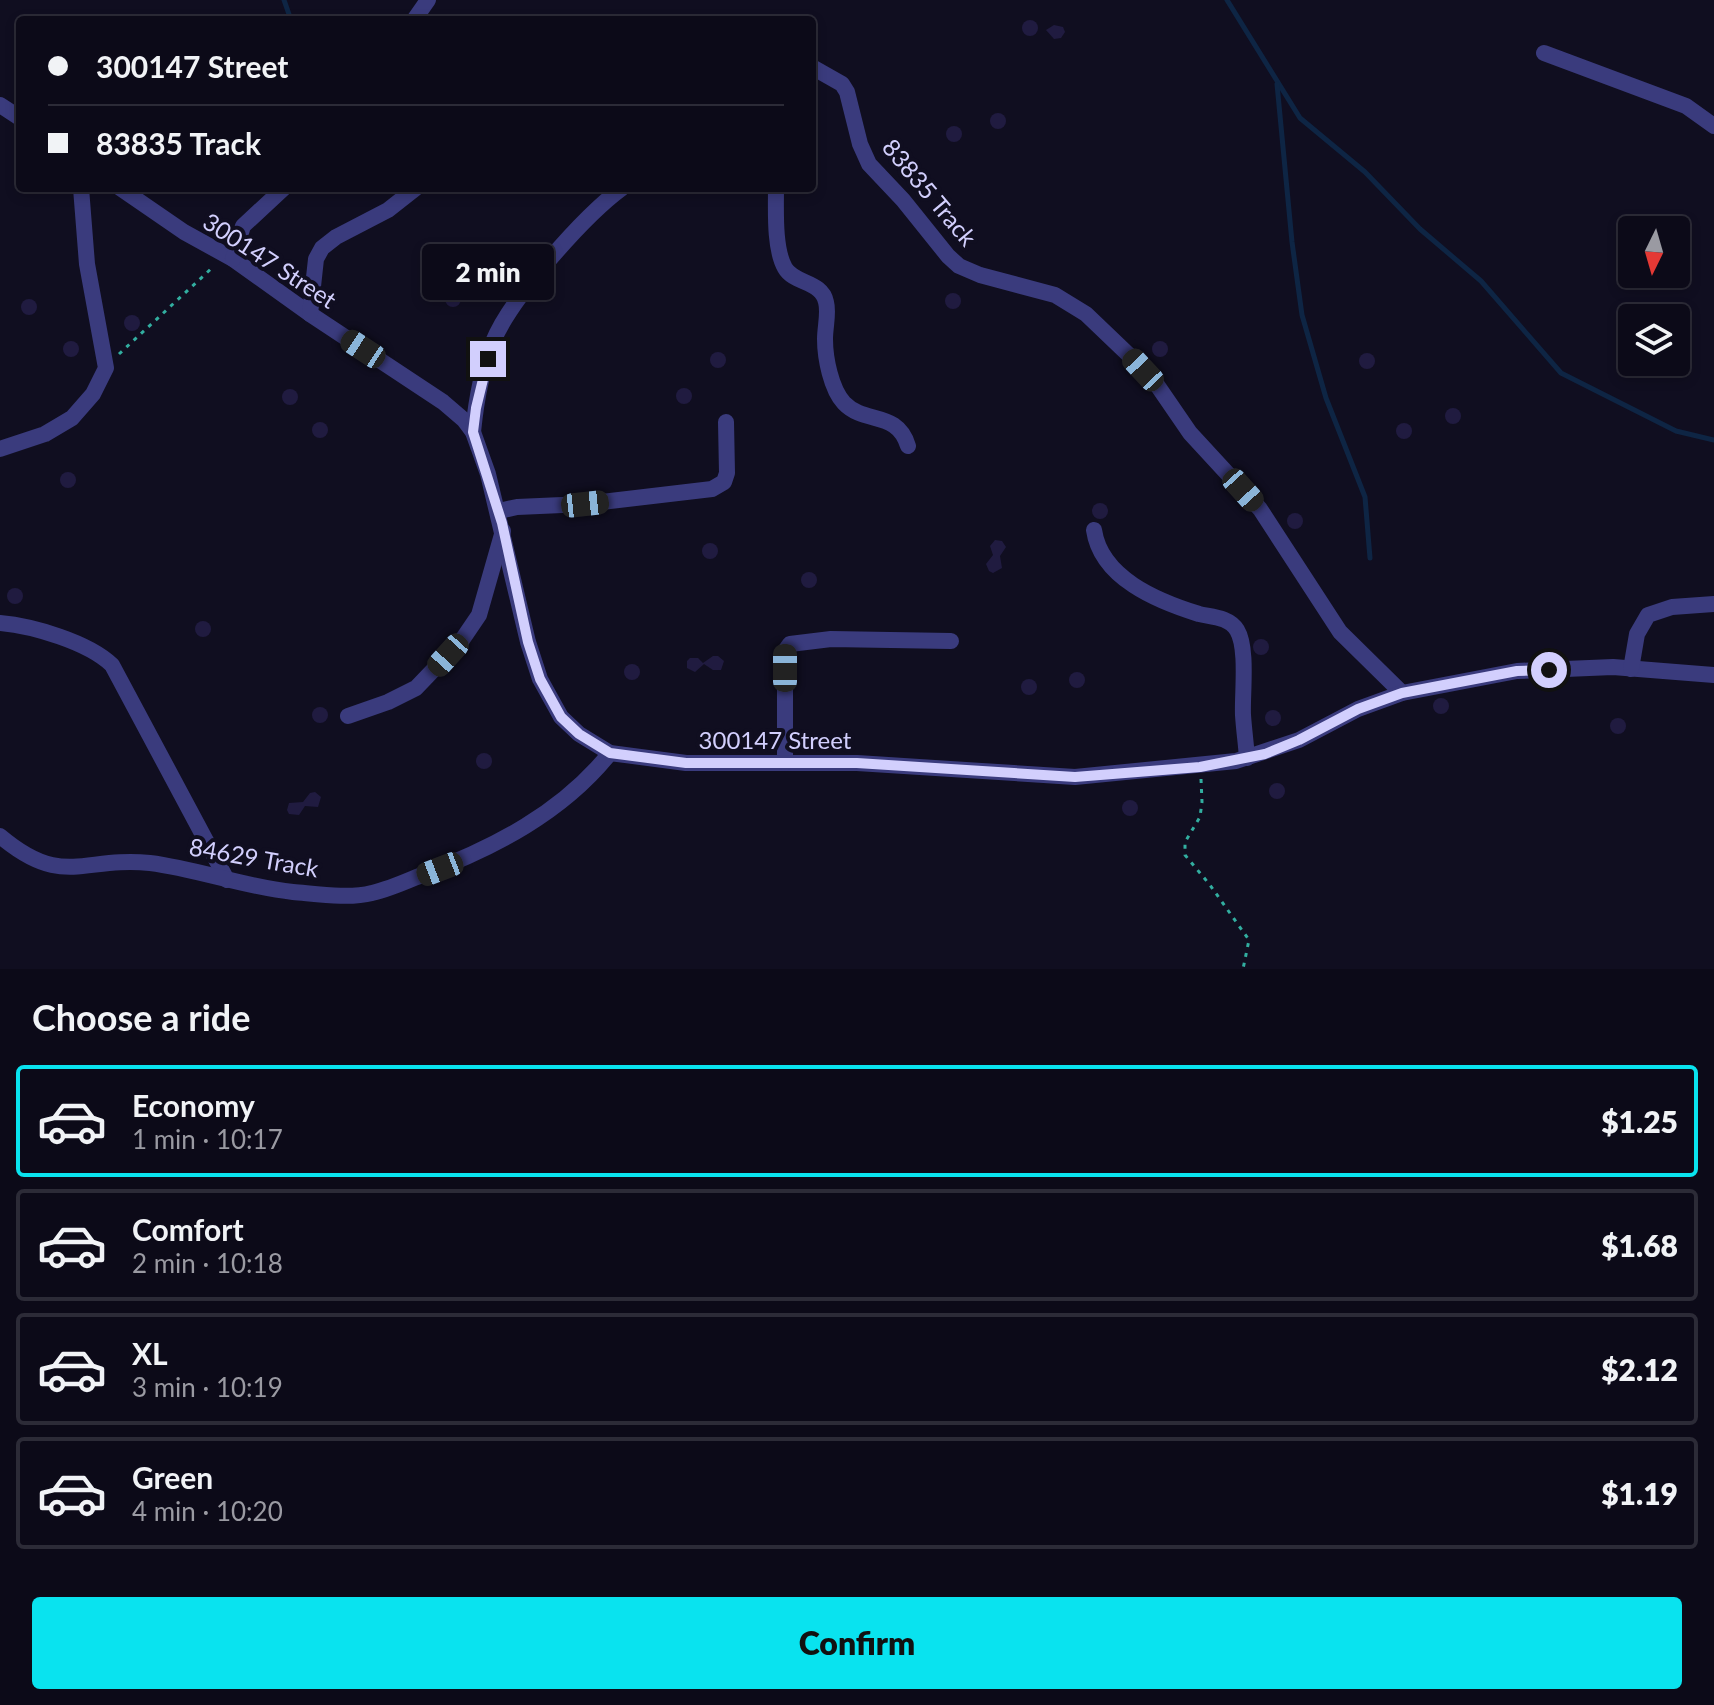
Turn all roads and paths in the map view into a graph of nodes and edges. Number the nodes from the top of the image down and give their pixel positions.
1 (1544, 53) dead end
2 (816, 69) edge
3 (1714, 126) edge
4 (81, 192) edge
5 (126, 192) edge
6 (280, 192) edge
7 (411, 192) edge
8 (616, 192) edge
9 (776, 192) edge
10 (233, 259) junction
11 (213, 267) dead end
12 (310, 314) junction
13 (106, 368) junction
14 (726, 422) dead end
15 (473, 432) junction
16 (908, 446) dead end
17 (0, 449) edge
18 (499, 511) junction
19 (503, 529) junction
20 (1094, 530) dead end
21 (1714, 604) edge
22 (0, 623) edge
23 (951, 641) dead end
24 (1631, 669) junction
25 (1714, 675) edge
26 (1402, 693) junction
27 (348, 716) dead end
28 (610, 753) junction
29 (1247, 758) junction
30 (785, 763) junction
31 (1200, 767) junction
32 (0, 836) edge
33 (227, 880) junction
34 (1243, 969) edge

1 - 3 street
2 - 26 street, 83835 Track
4 - 13 street
5 - 10 street, 300147 Street
6 - 10 street
7 - 12 street
8 - 15 street
9 - 16 street
10 - 12 street, 300147 Street
11 - 13 path
12 - 15 street, 300147 Street
13 - 17 street
14 - 18 street
15 - 18 street, 300147 Street
18 - 19 street, 300147 Street
19 - 27 street
19 - 28 street, 300147 Street
20 - 29 street
21 - 24 street
22 - 33 street
23 - 30 street
24 - 25 street, 300147 Street
24 - 26 street, 300147 Street
26 - 29 street, 300147 Street
28 - 30 street, 300147 Street
28 - 33 street, 84629 Track
29 - 31 street, 300147 Street
30 - 31 street, 300147 Street
31 - 34 path
32 - 33 street, 84629 Track

